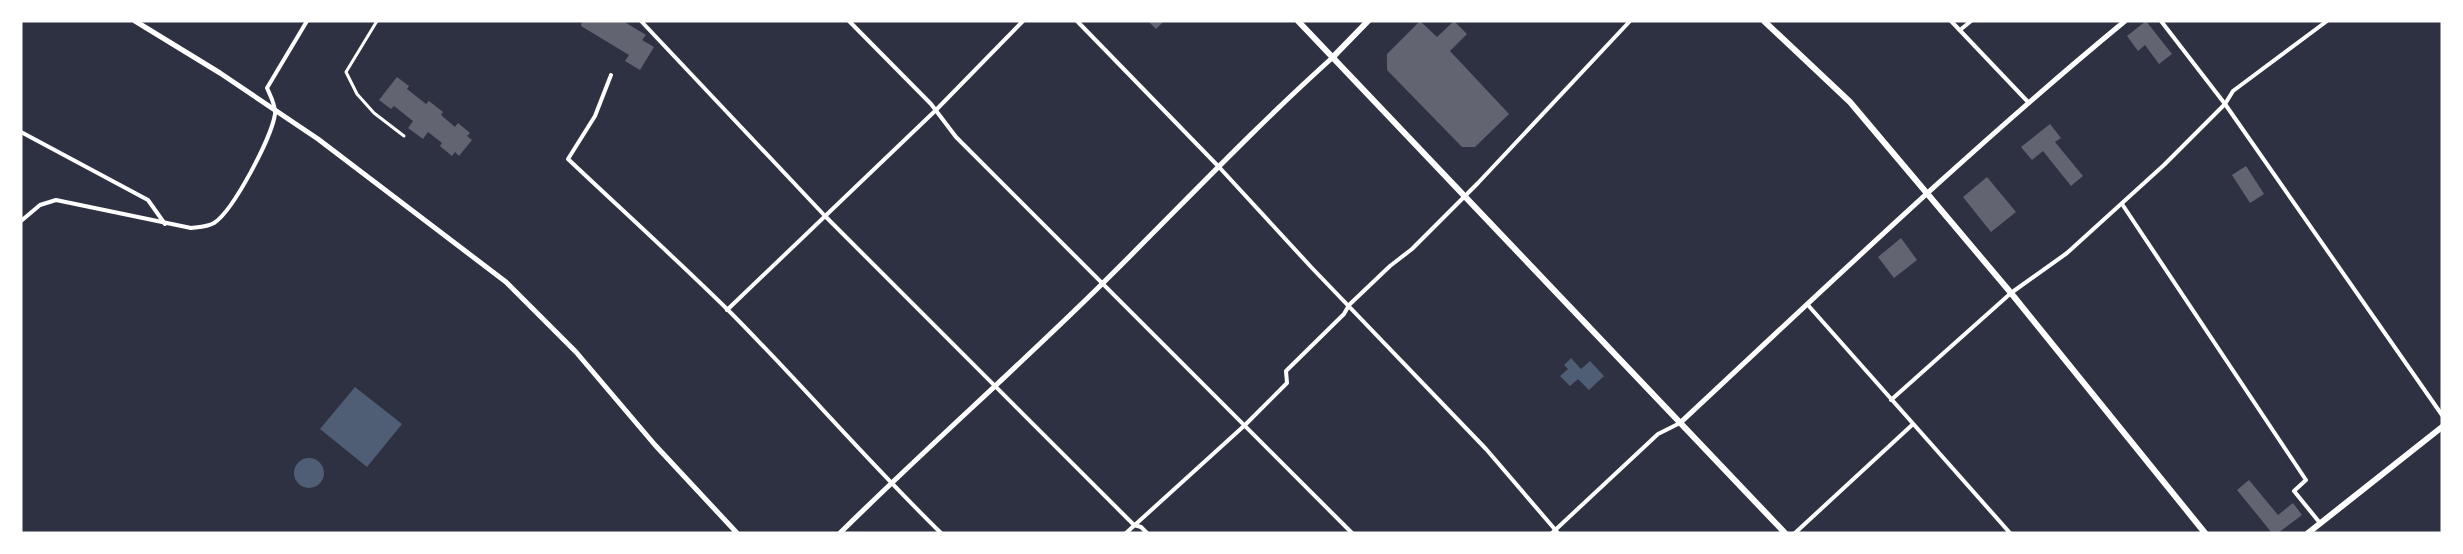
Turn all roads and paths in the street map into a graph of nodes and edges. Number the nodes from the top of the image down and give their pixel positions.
1 (135, 21) edge
2 (307, 21) edge
3 (377, 21) edge
4 (641, 21) edge
5 (849, 21) edge
6 (1023, 21) edge
7 (1077, 21) edge
8 (1298, 21) edge
9 (1368, 21) edge
10 (1630, 21) edge
11 (1764, 21) edge
12 (1951, 21) edge
13 (1971, 21) edge
14 (2125, 21) edge
15 (2161, 21) edge
16 (2327, 21) edge
17 (1960, 30) junction
18 (1332, 58) junction
19 (611, 75) dead end
20 (2029, 103) junction
21 (2225, 105) junction
22 (275, 111) junction
23 (936, 111) junction
24 (21, 132) edge
25 (404, 136) dead end
26 (1219, 166) junction
27 (1927, 193) junction
28 (1463, 196) junction
29 (2122, 204) junction
30 (826, 217) junction
31 (21, 221) edge
32 (165, 224) junction
33 (1102, 284) junction
34 (2011, 293) junction
35 (1808, 304) junction
36 (1349, 305) junction
37 (727, 310) junction
38 (995, 385) junction
39 (1891, 400) junction
40 (2442, 415) edge
41 (1680, 423) junction
42 (1245, 425) junction
43 (1912, 425) junction
44 (2442, 426) edge
45 (890, 483) junction
46 (2320, 523) junction
47 (1134, 525) junction
48 (1555, 532) edge
49 (737, 533) edge
50 (840, 533) edge
51 (941, 533) edge
52 (1126, 533) edge
53 (1147, 533) edge
54 (1352, 533) edge
55 (1785, 533) edge
56 (1795, 533) edge
57 (2010, 533) edge
58 (2205, 533) edge
59 (2308, 533) edge

1 - 22 street
2 - 22 street
3 - 25 street
4 - 30 street
5 - 23 street
6 - 23 street
7 - 26 street
8 - 18 main road
9 - 18 main road
10 - 28 street
11 - 27 main road
12 - 17 street
13 - 17 street
14 - 20 street
15 - 21 street
16 - 21 street
17 - 20 street
18 - 26 street
18 - 28 main road
19 - 37 street
20 - 27 street
21 - 29 street
21 - 40 street
22 - 32 street
22 - 49 street
23 - 30 street
23 - 33 street
24 - 32 street
26 - 33 street
26 - 36 street
27 - 34 main road
27 - 35 street
28 - 36 street
28 - 41 main road
29 - 34 street
29 - 46 street
30 - 37 street
30 - 38 street
31 - 32 street
33 - 38 street
33 - 42 street
34 - 39 street
34 - 58 main road
35 - 39 street
35 - 41 street
36 - 42 street
36 - 48 street
37 - 45 street
38 - 45 street
38 - 47 street
39 - 43 street
41 - 48 street
41 - 55 main road
42 - 47 street
42 - 54 street
43 - 56 street
43 - 57 street
44 - 46 main road
45 - 50 street
45 - 51 street
46 - 59 main road
47 - 52 street
47 - 53 street

